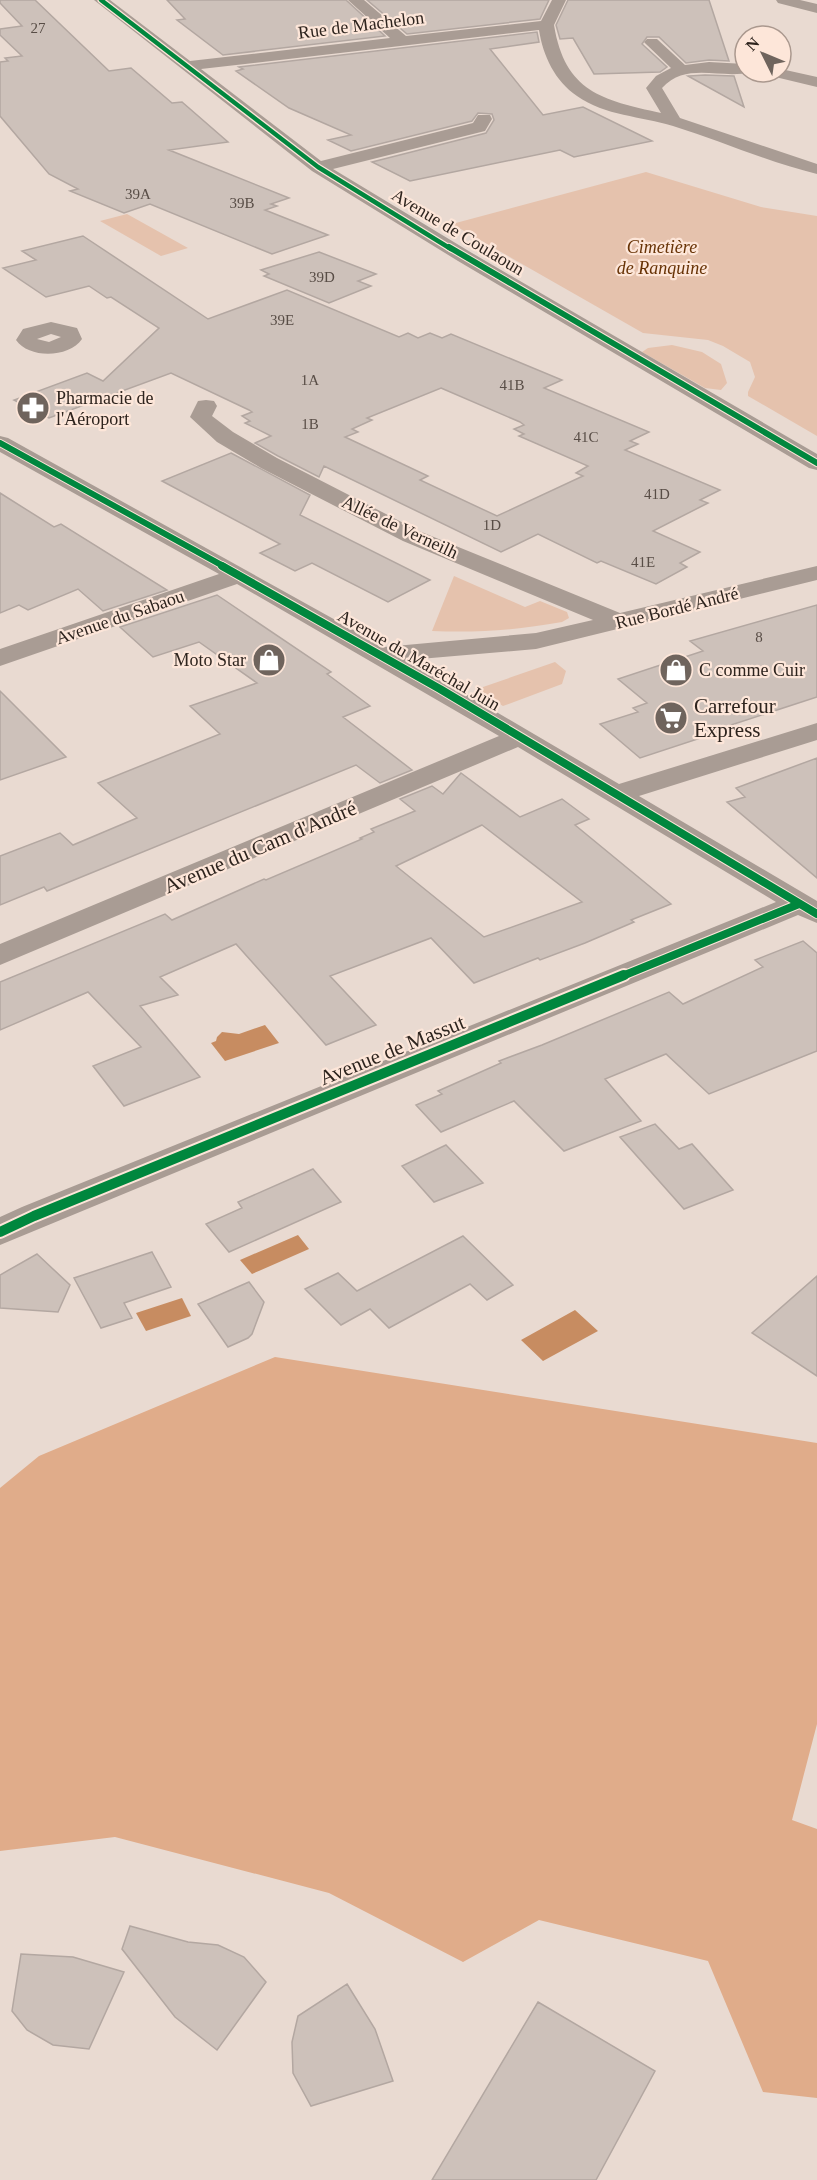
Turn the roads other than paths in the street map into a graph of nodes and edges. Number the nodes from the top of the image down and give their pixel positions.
1 (101, 0) edge
2 (355, 0) edge
3 (559, 0) edge
4 (783, 0) edge
5 (817, 9) edge
6 (546, 24) junction
7 (401, 40) junction
8 (652, 42) dead end
9 (189, 66) junction
10 (733, 69) edge
11 (682, 70) junction
12 (793, 77) edge
13 (817, 82) edge
14 (484, 119) dead end
15 (674, 121) junction
16 (318, 167) junction
17 (817, 169) edge
18 (206, 406) dead end
19 (0, 443) edge
20 (817, 463) edge
21 (817, 573) edge
22 (240, 575) junction
23 (620, 622) junction
24 (536, 641) junction
25 (379, 655) junction
26 (2, 656) edge
27 (440, 689) junction
28 (817, 731) edge
29 (519, 737) junction
30 (615, 794) junction
31 (808, 909) edge
32 (0, 955) edge
33 (0, 1232) edge

1 - 9 street, Avenue de Coulaoun
2 - 7 street
3 - 6 street
4 - 5 street
6 - 7 street, Rue de Machelon
6 - 15 street
7 - 9 street, Rue de Machelon
8 - 11 street
9 - 16 street, Avenue de Coulaoun
10 - 11 street
11 - 15 street
12 - 13 street
14 - 16 street
15 - 17 street
16 - 20 street, Avenue de Coulaoun
18 - 23 street, Allée de Verneilh
19 - 22 street, Avenue du Maréchal Juin
21 - 23 street, Rue Bordé André
22 - 25 street, Avenue du Maréchal Juin
22 - 26 street, Avenue du Sabaou
23 - 24 street, Rue Bordé André
24 - 25 street, Rue Bordé André
24 - 27 street, Rue Bordé André
25 - 27 street, Avenue du Maréchal Juin
27 - 29 street, Avenue du Maréchal Juin
28 - 30 street
29 - 30 street, Avenue du Maréchal Juin
29 - 32 street, Avenue du Cam d'André
30 - 31 street, Avenue du Maréchal Juin
31 - 33 street, Avenue de Massut

